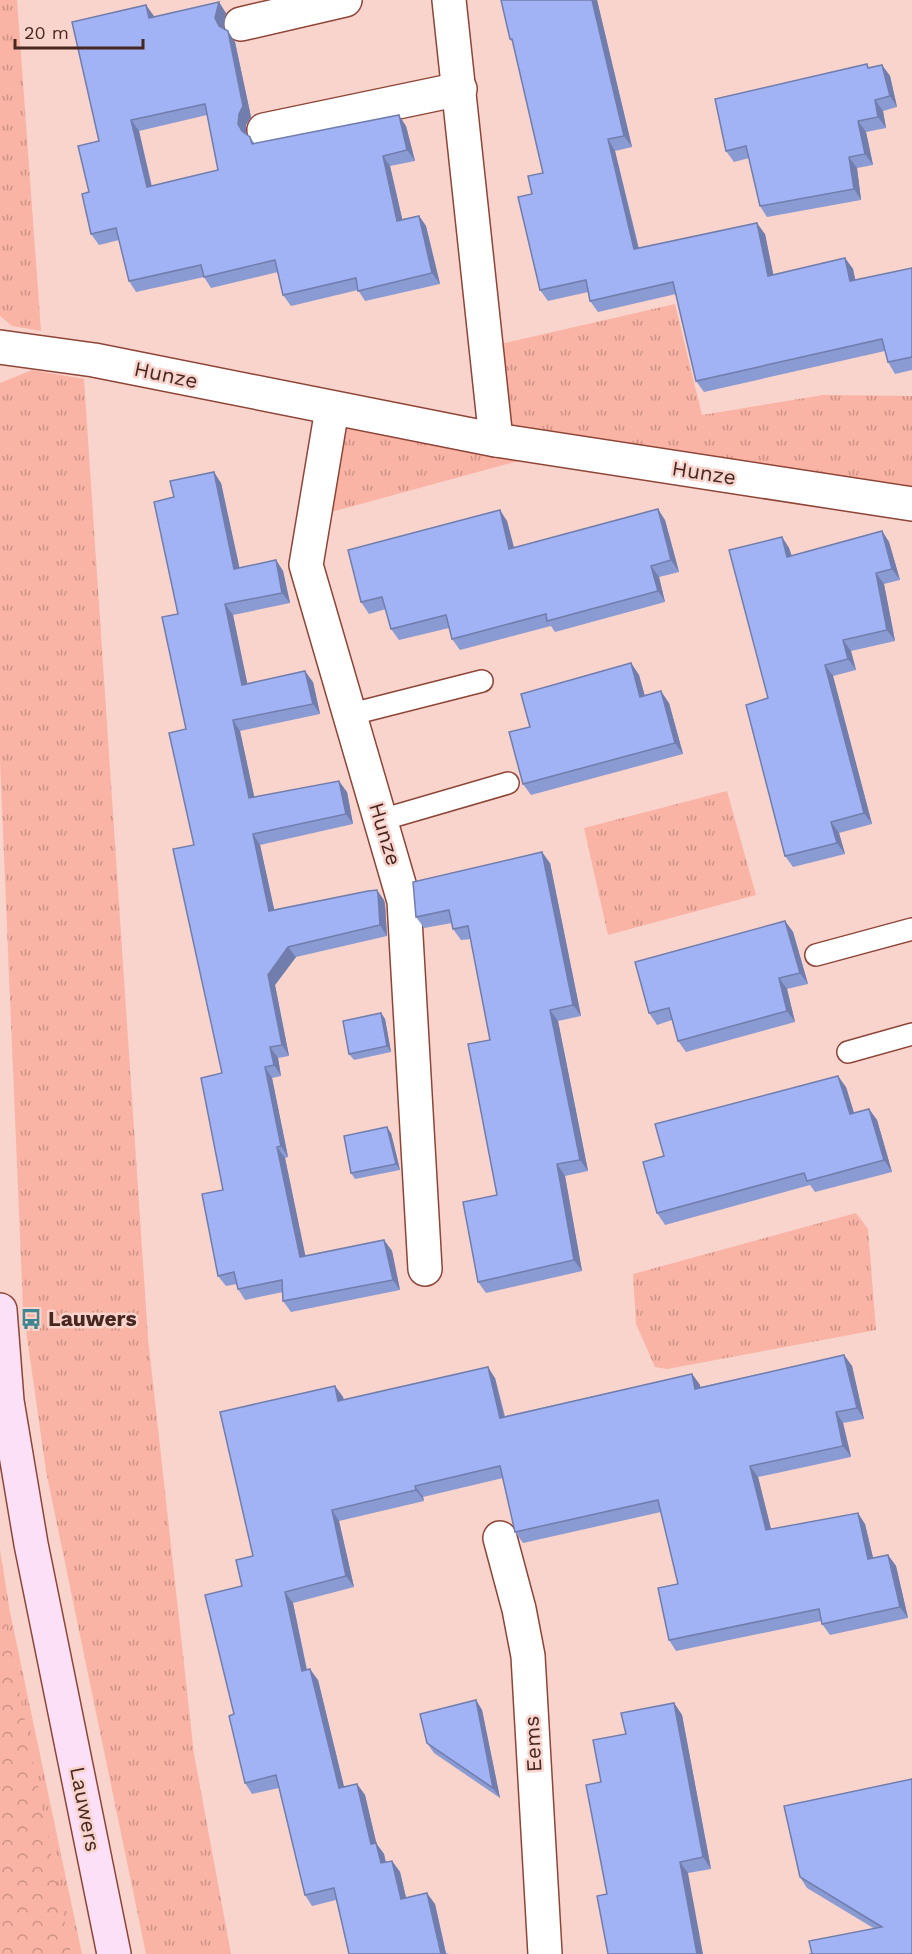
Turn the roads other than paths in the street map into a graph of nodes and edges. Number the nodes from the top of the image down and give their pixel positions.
1 (345, 0) edge
2 (449, 0) edge
3 (240, 24) dead end
4 (460, 88) junction
5 (264, 130) dead end
6 (0, 347) edge
7 (332, 409) junction
8 (496, 440) junction
9 (912, 504) edge
10 (482, 681) dead end
11 (348, 715) junction
12 (508, 783) dead end
13 (381, 820) junction
14 (912, 929) edge
15 (816, 955) dead end
16 (912, 1034) edge
17 (848, 1052) dead end
18 (425, 1269) dead end
19 (0, 1310) edge
20 (500, 1538) dead end
21 (114, 1954) edge
22 (545, 1954) edge

1 - 3 street
2 - 4 street
4 - 5 street
4 - 8 street
6 - 7 street, Hunze
7 - 8 street, Hunze
7 - 11 street, Hunze
8 - 9 street, Hunze
10 - 11 lane
11 - 13 street, Hunze
12 - 13 lane
13 - 18 street, Hunze
14 - 15 lane
16 - 17 lane
19 - 21 street, Lauwers
20 - 22 street, Eems

